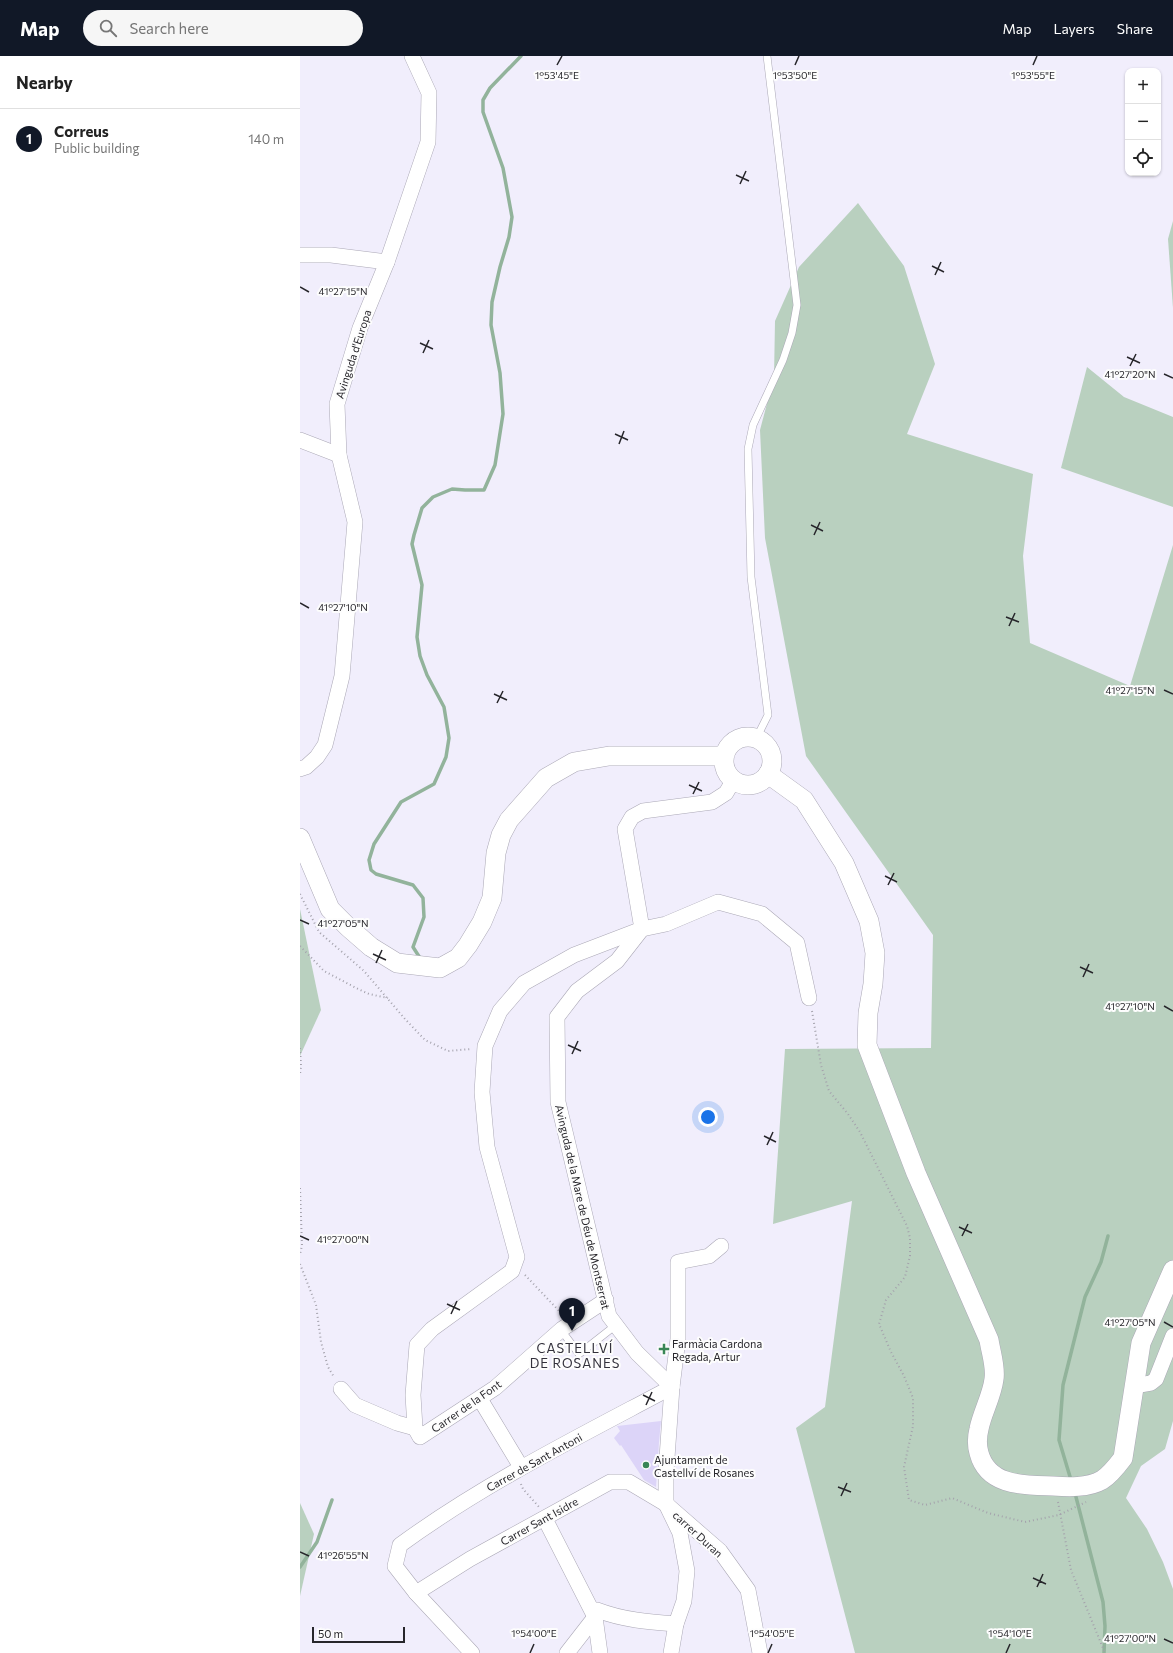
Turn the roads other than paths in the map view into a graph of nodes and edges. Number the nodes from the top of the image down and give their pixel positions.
1 (412, 56) edge
2 (767, 56) edge
3 (300, 255) edge
4 (387, 262) junction
5 (300, 440) edge
6 (339, 455) junction
7 (757, 738) junction
8 (723, 756) junction
9 (300, 769) edge
10 (768, 774) junction
11 (733, 781) junction
12 (300, 838) edge
13 (642, 928) junction
14 (809, 998) road end
15 (721, 1246) dead end
16 (1173, 1270) edge
17 (606, 1300) junction
18 (616, 1325) junction
19 (566, 1327) junction
20 (1173, 1336) edge
21 (1134, 1386) junction
22 (672, 1388) junction
23 (340, 1389) road end
24 (480, 1399) junction
25 (417, 1433) junction
26 (521, 1467) junction
27 (666, 1504) junction
28 (545, 1519) junction
29 (416, 1593) junction
30 (594, 1616) junction
31 (676, 1624) junction
32 (472, 1653) edge
33 (567, 1653) edge
34 (600, 1653) edge
35 (671, 1653) edge
36 (760, 1653) edge

1 - 4 street, Avinguda d'Europa
2 - 7 lane
3 - 4 street
4 - 6 street, Avinguda d'Europa
5 - 6 street
6 - 9 street, Avinguda d'Europa
7 - 8 street
7 - 10 street
8 - 11 street
8 - 12 street
10 - 11 street
10 - 21 street
11 - 13 street
13 - 14 street
13 - 17 street, Avinguda de la Mare de Déu de Montserrat
13 - 25 street
15 - 22 street
16 - 21 street
17 - 18 street, Avinguda de la Mare de Déu de Montserrat
17 - 19 street, Carrer de la Font
18 - 19 lane
18 - 22 street, Avinguda de la Mare de Déu de Montserrat
19 - 24 street, Carrer de la Font
20 - 21 street
22 - 26 street, Carrer de Sant Antoni
22 - 27 street
23 - 25 street
24 - 25 street, Carrer de la Font
24 - 26 street
26 - 29 street, Carrer de Sant Antoni
27 - 28 street, Carrer Sant Isidre
27 - 31 street
27 - 36 street, carrer Duran
28 - 29 street, Carrer Sant Isidre
28 - 30 street
29 - 32 street
30 - 31 street
30 - 33 street
30 - 34 street
31 - 35 street

